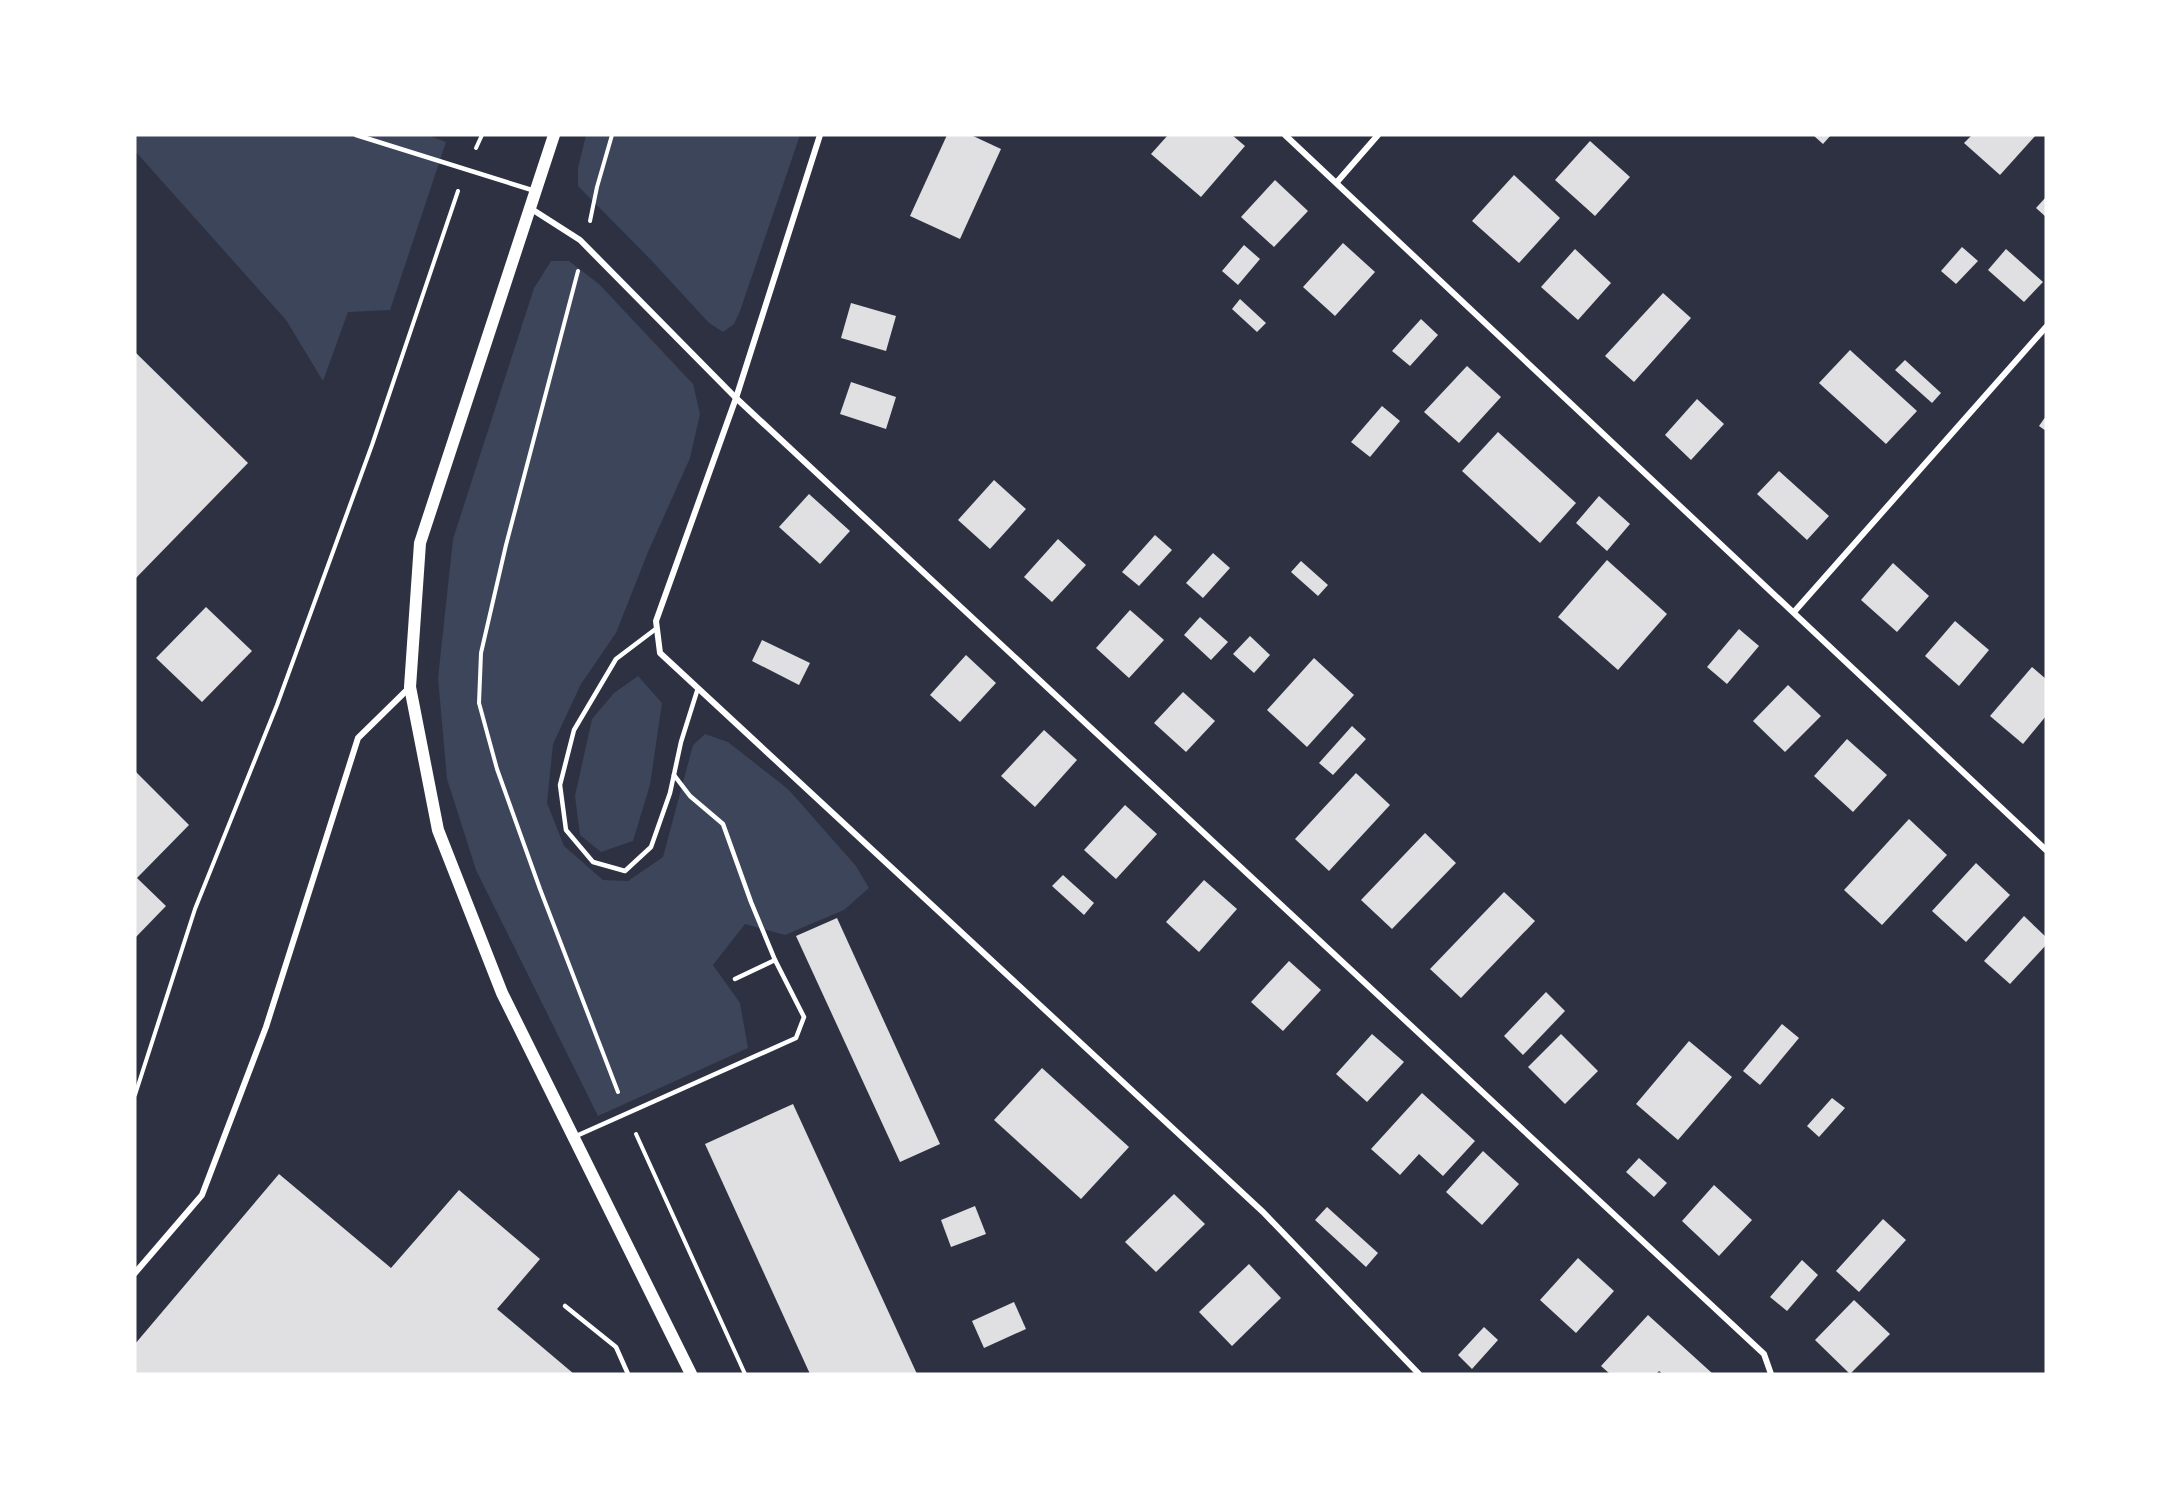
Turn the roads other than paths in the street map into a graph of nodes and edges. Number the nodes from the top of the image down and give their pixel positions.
1 (356, 135) edge
2 (554, 135) edge
3 (820, 135) edge
4 (1285, 135) edge
5 (1378, 135) edge
6 (1337, 182) junction
7 (535, 191) junction
8 (530, 208) junction
9 (2046, 327) edge
10 (736, 398) junction
11 (1794, 612) junction
12 (657, 628) junction
13 (410, 687) junction
14 (698, 688) junction
15 (674, 775) junction
16 (2046, 850) edge
17 (776, 960) junction
18 (735, 979) dead end
19 (574, 1137) junction
20 (135, 1273) edge
21 (565, 1306) dead end
22 (628, 1374) edge
23 (691, 1374) edge
24 (1419, 1374) edge
25 (1771, 1374) edge

1 - 7 lane
2 - 7 main road
3 - 10 street
4 - 6 street
5 - 6 street
6 - 11 street
7 - 8 main road
8 - 10 street
8 - 13 main road
9 - 11 street
10 - 12 street
10 - 25 street
11 - 16 street
12 - 14 street
12 - 15 lane
13 - 19 main road
13 - 20 street
14 - 15 lane
14 - 24 street
15 - 17 lane
17 - 18 lane
17 - 19 lane
19 - 23 main road
21 - 22 lane

